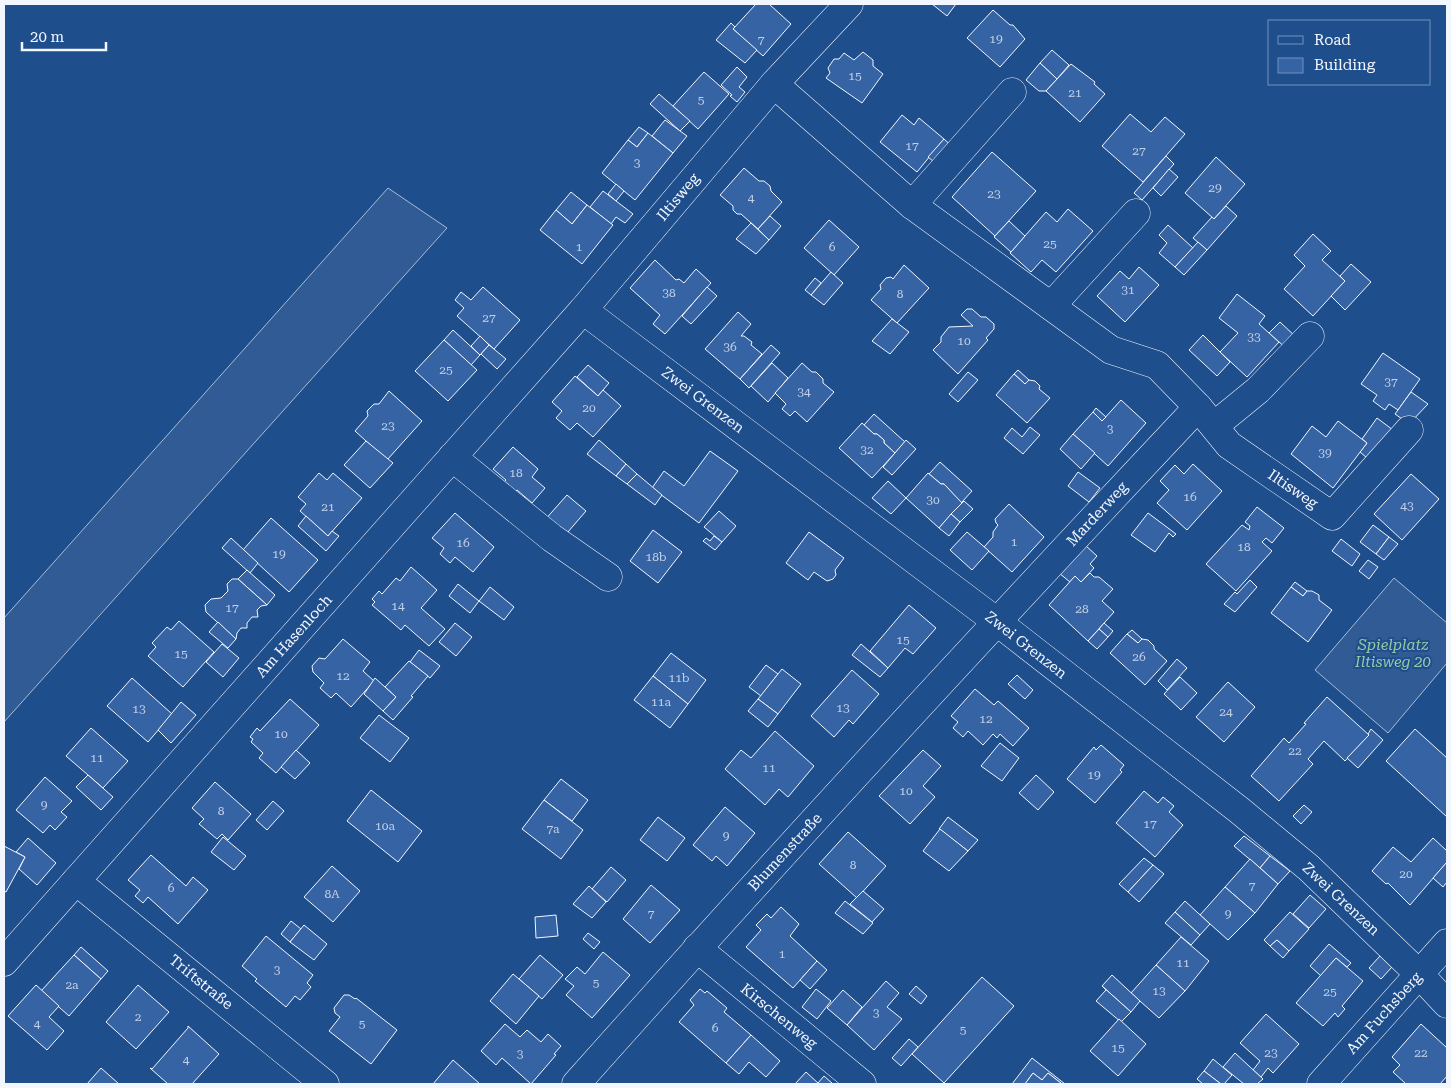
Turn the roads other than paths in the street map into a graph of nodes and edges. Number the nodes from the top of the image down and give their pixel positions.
1 (849, 4) edge
2 (774, 84) junction
3 (1012, 92) dead end
4 (912, 205) junction
5 (1136, 213) dead end
6 (1051, 306) junction
7 (583, 310) junction
8 (1310, 336) dead end
9 (1206, 416) junction
10 (1409, 430) dead end
11 (452, 457) junction
12 (608, 578) dead end
13 (996, 621) junction
14 (76, 881) junction
15 (1447, 943) edge
16 (697, 948) junction
17 (4, 962) edge
18 (1419, 974) junction
19 (1447, 1004) edge
20 (325, 1084) edge
21 (576, 1084) edge
22 (862, 1084) edge
23 (1321, 1084) edge

1 - 2 street, Iltisweg
2 - 4 street, Iltisweg
2 - 7 street, Iltisweg
3 - 4 street
4 - 6 street, Iltisweg
5 - 6 street
6 - 9 street, Iltisweg
7 - 11 street, Am Hasenloch
7 - 13 street, Zwei Grenzen
8 - 9 street
9 - 10 street, Iltisweg
9 - 13 street, Marderweg
11 - 12 street
11 - 14 street, Am Hasenloch
13 - 16 street, Blumenstraße
13 - 18 street, Zwei Grenzen
14 - 17 street, Am Hasenloch
14 - 20 street, Triftstraße
15 - 18 street, Am Fuchsberg
16 - 21 street, Blumenstraße
16 - 22 street, Kirschenweg
18 - 19 street, Zwei Grenzen
18 - 23 street, Am Fuchsberg

